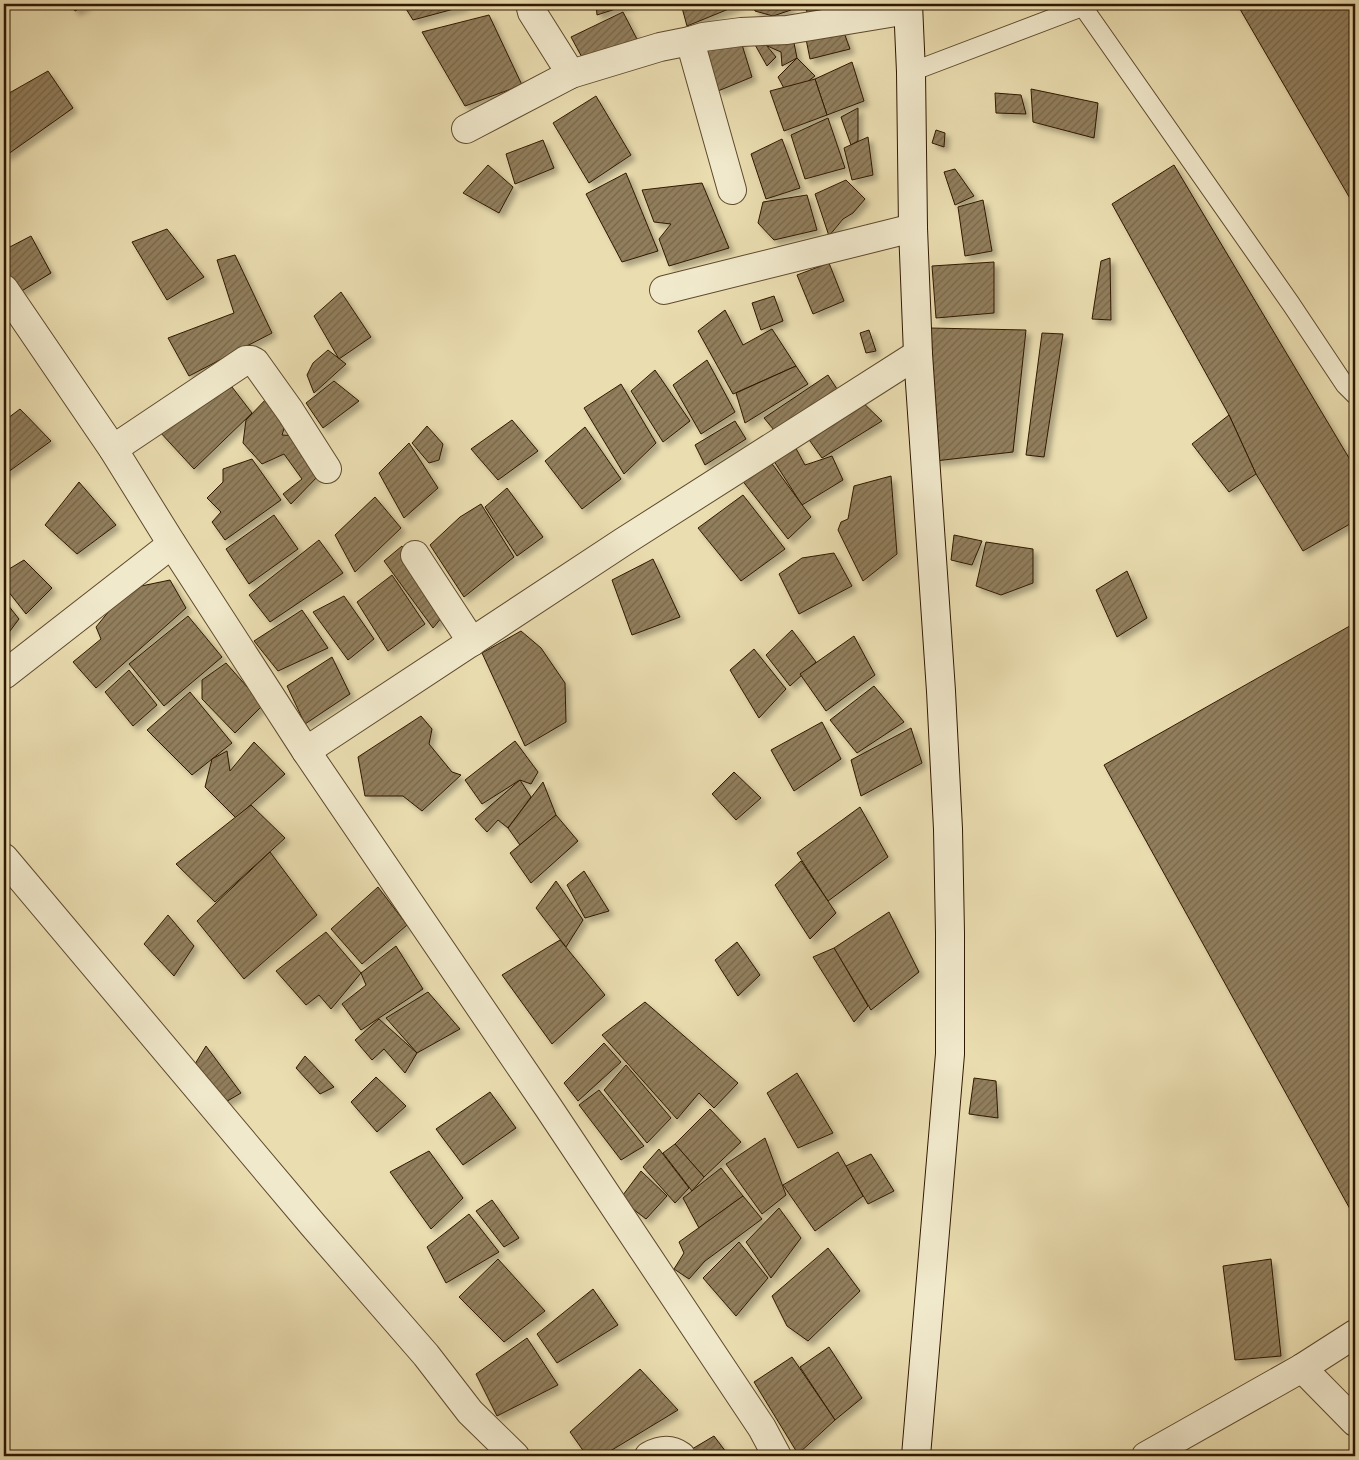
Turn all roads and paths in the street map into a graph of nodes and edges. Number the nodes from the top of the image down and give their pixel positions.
1 (530, 4) edge
2 (1086, 6) edge
3 (908, 7) edge
4 (690, 42) junction
5 (911, 72) junction
6 (570, 74) junction
7 (466, 129) dead end
8 (732, 190) dead end
9 (913, 228) junction
10 (4, 288) edge
11 (664, 290) dead end
12 (918, 354) junction
13 (1355, 395) edge
14 (113, 448) junction
15 (327, 469) dead end
16 (172, 544) junction
17 (415, 555) dead end
18 (472, 642) junction
19 (4, 675) edge
20 (306, 751) junction
21 (4, 858) edge
22 (1355, 1334) edge
23 (1302, 1368) junction
24 (1355, 1422) edge
25 (515, 1456) edge
26 (649, 1456) edge
27 (681, 1456) edge
28 (777, 1456) edge
29 (916, 1456) edge
30 (1146, 1456) edge

1 - 6 street
2 - 5 lane
2 - 13 lane
3 - 4 street
3 - 5 street
4 - 6 street
4 - 8 street
5 - 9 street
6 - 7 street
9 - 11 street
9 - 12 street
10 - 14 street
12 - 18 street
12 - 29 street
14 - 15 street
14 - 16 street
16 - 19 street
16 - 20 street
17 - 18 street
18 - 20 street
20 - 28 street
21 - 25 street
22 - 23 street
23 - 24 street
23 - 30 street
26 - 27 street

